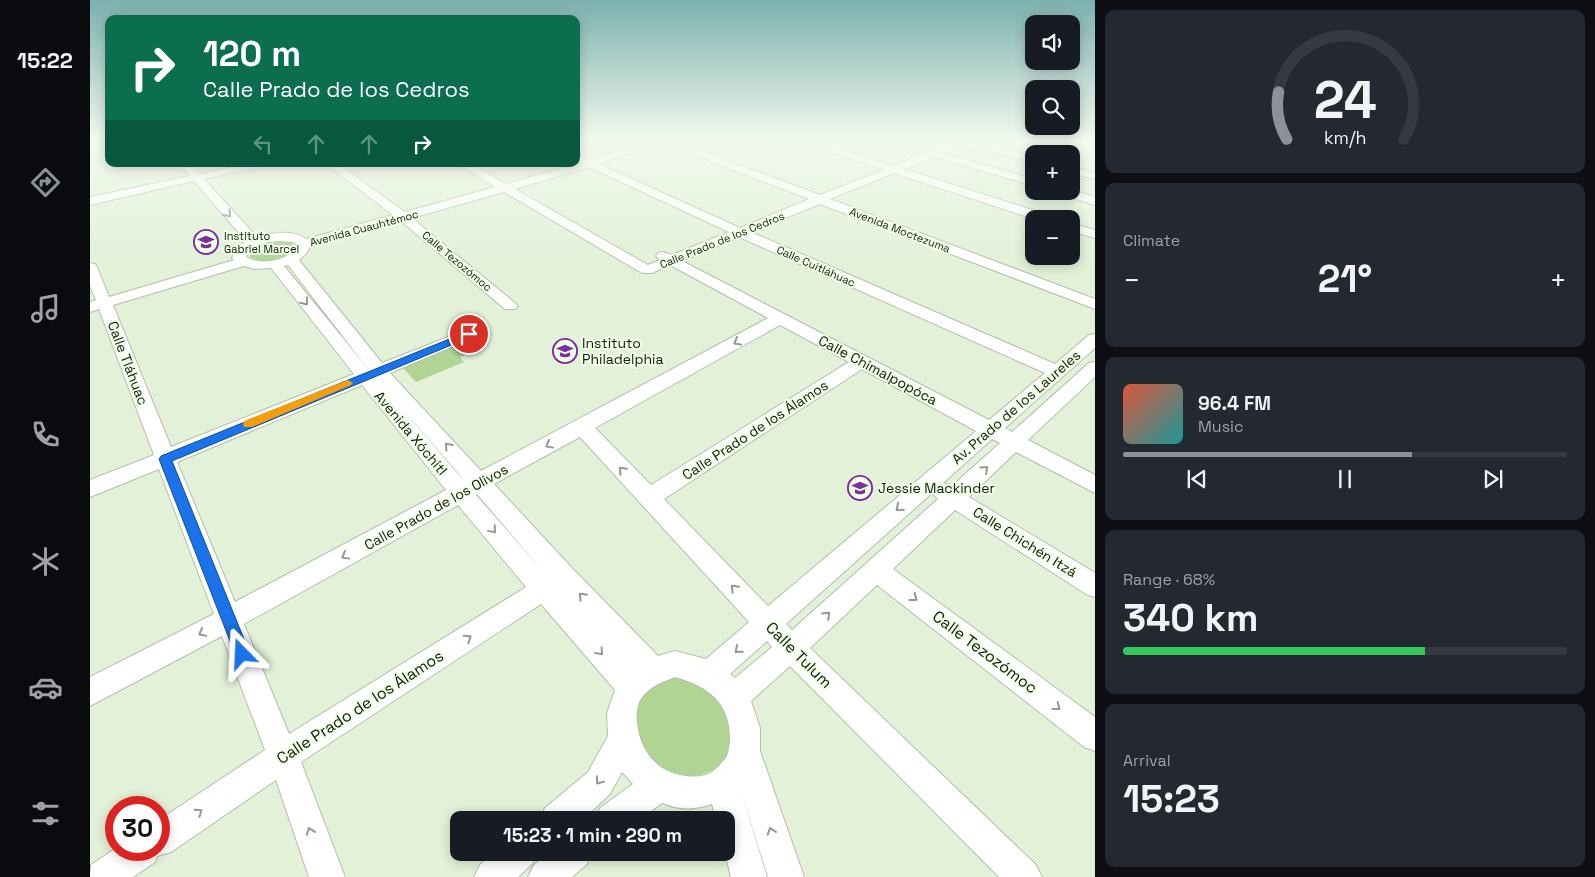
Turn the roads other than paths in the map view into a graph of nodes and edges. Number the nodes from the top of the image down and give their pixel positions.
1 (178, 182) edge
2 (200, 182) edge
3 (216, 182) edge
4 (355, 182) edge
5 (495, 182) edge
6 (515, 182) edge
7 (515, 182) edge
8 (626, 182) edge
9 (783, 182) edge
10 (854, 182) edge
11 (932, 182) edge
12 (502, 186) junction
13 (819, 196) junction
14 (1080, 197) edge
15 (90, 201) edge
16 (1095, 201) edge
17 (242, 210) dead end
18 (1025, 212) edge
19 (400, 215) junction
20 (734, 230) junction
21 (1080, 230) edge
22 (1095, 234) edge
23 (261, 237) junction
24 (301, 242) junction
25 (666, 258) junction
26 (241, 259) junction
27 (283, 262) junction
28 (90, 267) edge
29 (1095, 294) edge
30 (96, 302) edge
31 (1095, 304) edge
32 (510, 306) dead end
33 (780, 318) junction
34 (469, 334) dead end
35 (1095, 339) edge
36 (862, 361) junction
37 (1057, 372) junction
38 (371, 374) junction
39 (1091, 378) edge
40 (582, 427) junction
41 (991, 429) junction
42 (1014, 442) junction
43 (165, 459) junction
44 (929, 483) junction
45 (1095, 485) edge
46 (471, 488) junction
47 (90, 489) edge
48 (648, 498) junction
49 (953, 498) junction
50 (875, 569) junction
51 (553, 584) junction
52 (1095, 586) edge
53 (229, 619) junction
54 (768, 624) junction
55 (792, 648) junction
56 (710, 673) junction
57 (642, 678) junction
58 (90, 692) edge
59 (734, 697) junction
60 (1095, 736) edge
61 (623, 739) junction
62 (744, 751) junction
63 (283, 756) junction
64 (722, 784) junction
65 (658, 785) junction
66 (567, 811) edge
67 (624, 811) edge
68 (170, 833) edge
69 (127, 861) edge
70 (510, 861) edge
71 (565, 861) edge
72 (103, 877) edge
73 (327, 877) edge
74 (492, 877) edge
75 (546, 877) edge
76 (749, 877) edge
77 (786, 877) edge
78 (1024, 877) edge

1 - 15 street
2 -> 23 street
3 - 17 street
4 - 19 street, Calle Tezozómoc
5 - 12 street
6 - 12 street, Avenida Cuauhtémoc
7 - 12 street, Avenida Cuauhtémoc
8 - 20 street, Calle Cuitláhuac
9 - 13 street, Avenida Moctezuma
10 - 13 street, Calle Prado de los Cedros
11 - 18 street
12 - 19 street, Avenida Cuauhtémoc
12 - 25 street, Calle Prado de los Cedros
13 - 20 street, Calle Prado de los Cedros
13 - 29 street, Avenida Moctezuma
13 - 31 street, Avenida Moctezuma
14 - 16 street
19 - 24 street, Avenida Cuauhtémoc
19 - 32 street, Calle Tezozómoc
20 - 25 street, Calle Prado de los Cedros
20 - 37 street, Calle Cuitláhuac
21 - 22 street
23 - 24 street, Avenida Cuauhtémoc
23 - 26 street
24 - 27 street
25 - 33 street, Calle Chimalpopóca
26 - 27 street
26 - 30 street
27 - 38 street, Avenida Xóchitl
28 - 30 street, Calle Tláhuac
30 - 43 street, Calle Tláhuac
33 - 36 street, Calle Chimalpopóca
33 -> 40 street, Calle Prado de los Olivos
34 - 38 street
35 - 37 street, Av. Prado de los Laureles
36 - 41 street, Calle Chimalpopóca
36 - 48 street, Calle Prado de los Álamos
37 - 41 street, Av. Prado de los Laureles
38 - 43 street
38 - 46 street, Avenida Xóchitl
39 - 42 street, Av. Prado de los Laureles
40 -> 46 street, Calle Prado de los Olivos
48 -> 40 street, Calle Tulum
41 - 42 street, Calle Chimalpopóca
41 - 44 street, Av. Prado de los Laureles
42 - 45 street, Calle Chimalpopóca
49 -> 42 street, Av. Prado de los Laureles
43 - 47 street
43 - 53 street, Calle Tláhuac
44 - 49 street, Calle Chichén Itzá
44 -> 54 street, Av. Prado de los Laureles
46 - 51 street, Avenida Xóchitl
46 -> 53 street, Calle Prado de los Olivos
54 -> 48 street, Calle Tulum
49 - 50 street, Av. Prado de los Laureles
49 - 52 street, Calle Chichén Itzá
55 -> 50 street, Av. Prado de los Laureles
50 -> 60 street, Calle Tezozómoc
51 - 57 street, Avenida Xóchitl
63 -> 51 street, Calle Prado de los Álamos
53 -> 58 street, Calle Prado de los Olivos
53 - 63 street, Calle Tláhuac
54 - 55 street, Calle Tulum
54 -> 56 street, Av. Prado de los Laureles
55 - 59 street, Av. Prado de los Laureles
55 - 78 street, Calle Tulum
56 - 57 street
56 - 59 street
57 - 61 street
59 - 62 street
61 - 65 street
61 -> 66 street
62 - 64 street
77 -> 62 street
68 -> 63 street, Calle Prado de los Álamos
73 -> 63 street, Calle Tláhuac
64 - 65 street
64 - 76 street
65 - 67 street
69 - 72 street
70 - 74 street
71 - 75 street

